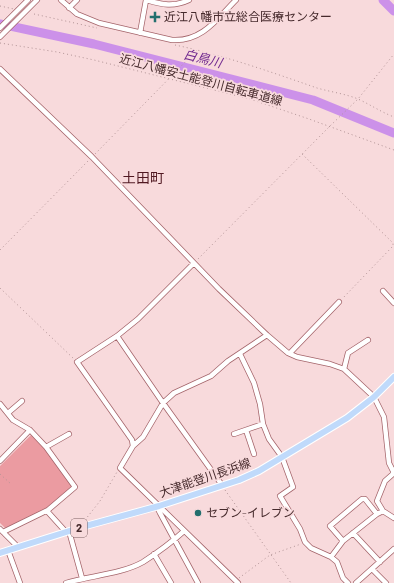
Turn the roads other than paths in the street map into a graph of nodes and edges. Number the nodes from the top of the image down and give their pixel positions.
1 (28, 0) edge
2 (38, 0) edge
3 (61, 0) edge
4 (77, 0) edge
5 (146, 0) edge
6 (189, 0) edge
7 (236, 0) edge
8 (69, 8) junction
9 (0, 28) edge
10 (140, 33) junction
11 (0, 37) edge
12 (0, 69) edge
13 (194, 262) junction
14 (383, 291) dead end
15 (339, 302) road end
16 (394, 303) edge
17 (267, 335) junction
18 (117, 336) junction
19 (368, 340) dead end
20 (240, 354) junction
21 (290, 354) junction
22 (344, 369) junction
23 (394, 376) edge
24 (374, 397) junction
25 (22, 401) dead end
26 (163, 403) junction
27 (1, 406) edge
28 (8, 413) junction
29 (263, 424) junction
30 (30, 430) junction
31 (246, 430) junction
32 (69, 434) dead end
33 (234, 434) dead end
34 (133, 446) junction
35 (46, 447) junction
36 (254, 454) dead end
37 (282, 457) junction
38 (0, 461) edge
39 (394, 471) edge
40 (222, 485) junction
41 (159, 506) junction
42 (47, 511) junction
43 (383, 511) junction
44 (377, 514) junction
45 (394, 518) edge
46 (1, 530) edge
47 (184, 531) junction
48 (67, 532) junction
49 (353, 533) junction
50 (174, 540) junction
51 (343, 541) junction
52 (18, 547) junction
53 (394, 549) edge
54 (0, 553) edge
55 (9, 553) dead end
56 (154, 554) junction
57 (331, 557) junction
58 (380, 562) junction
59 (372, 569) junction
60 (79, 580) edge
61 (235, 582) edge
62 (20, 583) edge
63 (66, 583) edge
64 (170, 583) edge
65 (198, 583) edge
66 (348, 583) edge
67 (356, 583) edge
68 (386, 583) edge

1 - 9 street
2 - 11 street
3 - 8 street
4 - 8 street
5 - 6 street
5 - 10 street
7 - 10 street
8 - 10 street
12 - 13 street
13 - 17 street
13 - 18 street
14 - 16 street
15 - 21 street
17 - 20 street
17 - 21 street
18 - 26 street
18 - 34 street
19 - 22 street
20 - 26 street
20 - 29 street
21 - 22 street
22 - 24 street
23 - 24 main road, 大津能登川長浜線 / 2
24 - 37 main road, 大津能登川長浜線 / 2
24 - 39 street
25 - 28 street
26 - 34 street
26 - 40 street
27 - 28 street
28 - 30 street
29 - 31 street
29 - 37 street
30 - 35 street
30 - 38 street
31 - 33 street
31 - 36 street
32 - 35 street
34 - 41 street
35 - 42 street
37 - 40 main road, 大津能登川長浜線 / 2
37 - 57 street
39 - 43 street
40 - 41 main road, 大津能登川長浜線 / 2
41 - 47 street
41 - 48 main road, 大津能登川長浜線 / 2
41 - 50 street
42 - 46 street
42 - 48 street
43 - 44 street
43 - 45 street
44 - 49 street
44 - 51 street
46 - 52 street
47 - 50 street
47 - 61 street
48 - 52 main road, 大津能登川長浜線 / 2
48 - 60 street
49 - 51 street
49 - 58 street
50 - 56 street
50 - 65 street
51 - 57 street
52 - 54 main road, 大津能登川長浜線 / 2
53 - 58 street
55 - 62 street
56 - 60 street
56 - 64 street
57 - 66 street
58 - 59 street
59 - 67 street
59 - 68 street
60 - 63 street

